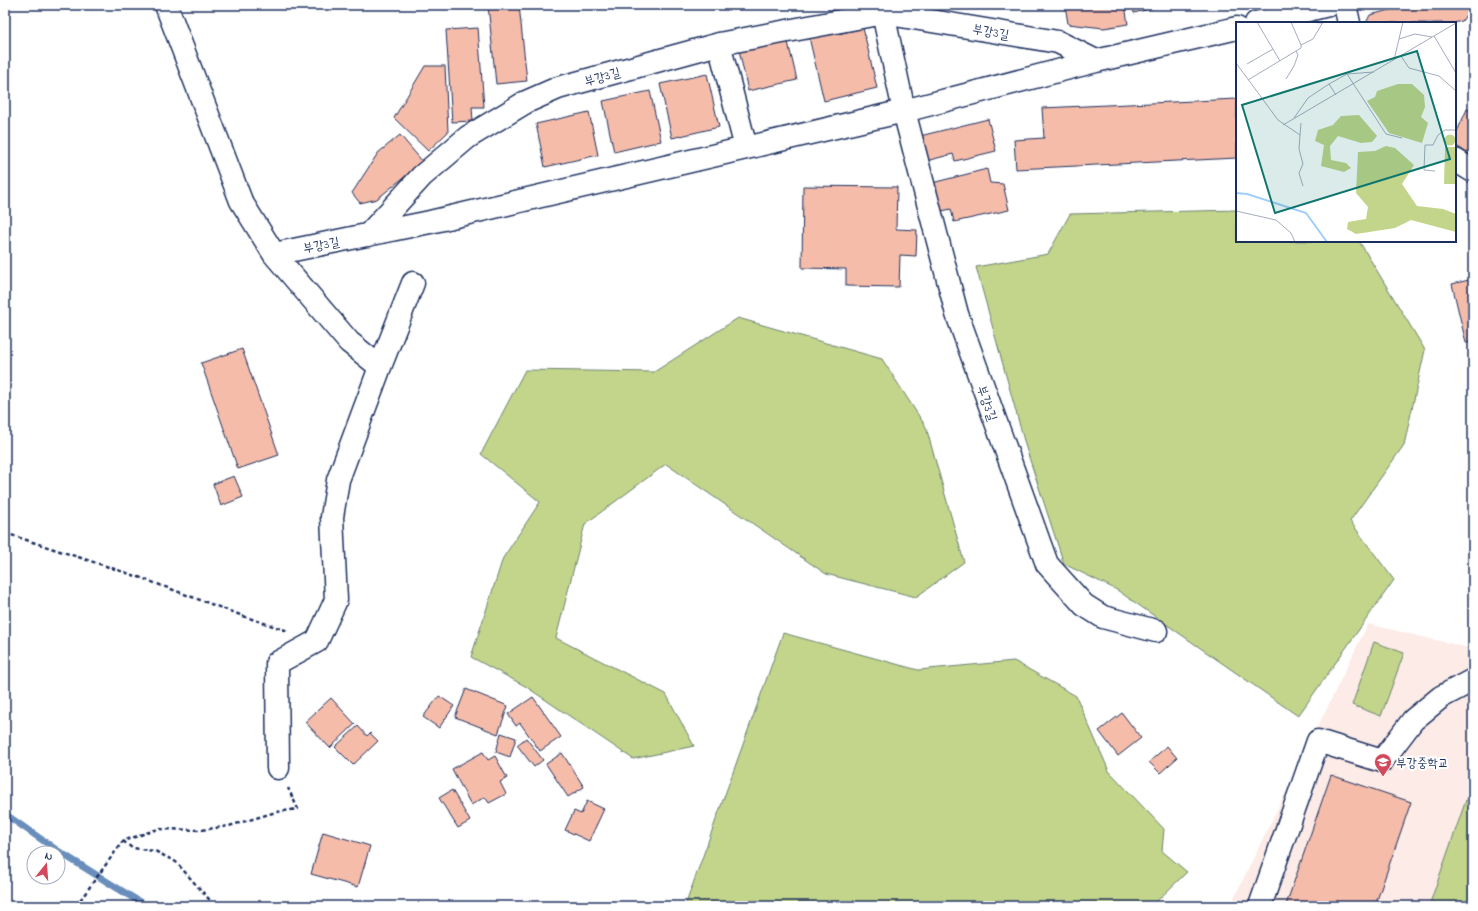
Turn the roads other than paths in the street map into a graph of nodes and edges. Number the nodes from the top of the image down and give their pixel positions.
1 (166, 5) edge
2 (1328, 5) edge
3 (1345, 5) edge
4 (1281, 11) edge
5 (883, 13) junction
6 (1258, 22) edge
7 (1349, 22) edge
8 (1236, 28) edge
9 (719, 44) junction
10 (1096, 61) junction
11 (904, 111) junction
12 (746, 148) junction
13 (1456, 161) edge
14 (1473, 171) edge
15 (368, 234) junction
16 (274, 254) junction
17 (413, 284) dead end
18 (380, 367) junction
19 (1156, 631) dead end
20 (1473, 680) edge
21 (278, 768) road end
22 (1260, 906) edge

1 - 16 street
2 - 4 street
3 - 7 street
4 - 6 street
5 - 9 street, 부강3길
5 - 10 street, 부강3길
5 - 11 street, 부강3길
8 - 10 street, 부강3길
9 - 12 street
9 - 15 street, 부강3길
10 - 11 street, 부강3길
11 - 12 street, 부강3길
11 - 19 street, 부강3길
12 - 15 street, 부강3길
13 - 14 street
15 - 16 street, 부강3길
16 - 18 street
17 - 18 street
18 - 21 street
20 - 22 street

